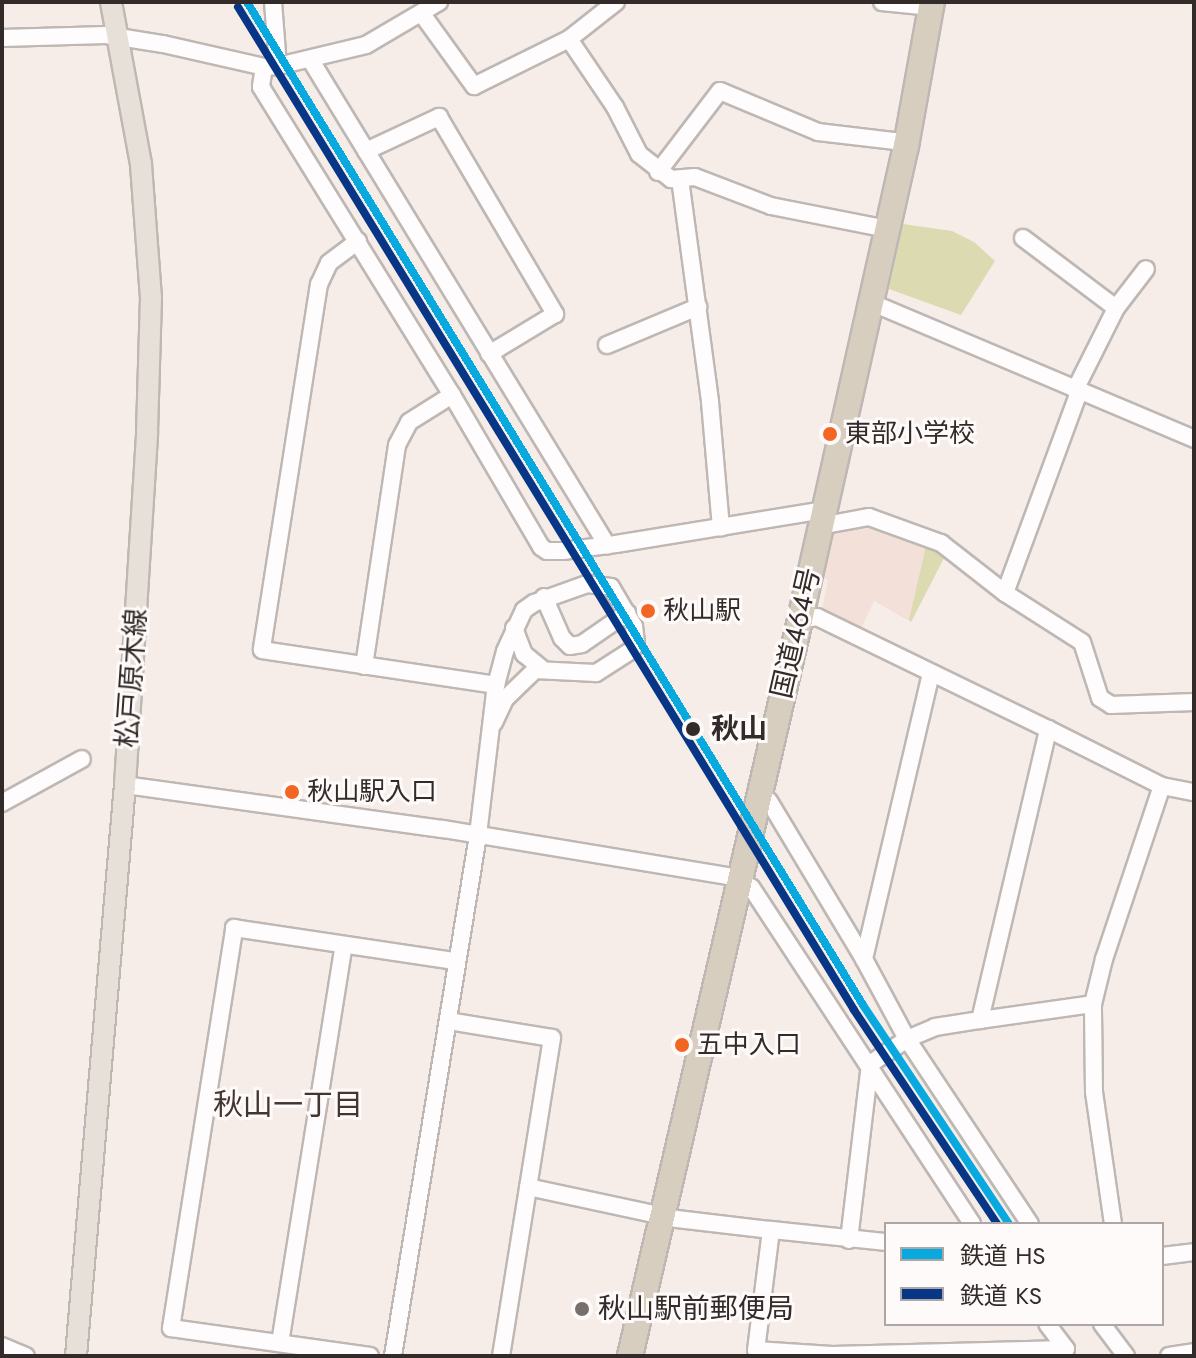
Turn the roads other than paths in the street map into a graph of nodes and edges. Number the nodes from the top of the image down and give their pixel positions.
1 (111, 2) edge
2 (273, 2) edge
3 (439, 2) edge
4 (616, 2) edge
5 (882, 2) edge
6 (932, 4) edge
7 (422, 14) junction
8 (2, 38) edge
9 (120, 38) junction
10 (569, 39) junction
11 (310, 59) junction
12 (271, 66) junction
13 (906, 146) junction
14 (366, 151) junction
15 (658, 172) junction
16 (680, 179) junction
17 (887, 229) junction
18 (1023, 238) dead end
19 (358, 241) junction
20 (1146, 269) dead end
21 (870, 302) junction
22 (698, 307) junction
23 (1116, 308) junction
24 (607, 345) dead end
25 (489, 354) junction
26 (1077, 391) junction
27 (452, 395) junction
28 (1194, 439) edge
29 (822, 518) junction
30 (721, 528) junction
31 (607, 545) junction
32 (1005, 593) junction
33 (544, 597) junction
34 (627, 613) junction
35 (800, 620) junction
36 (514, 628) junction
37 (364, 666) junction
38 (541, 668) junction
39 (931, 674) junction
40 (496, 685) junction
41 (1194, 702) edge
42 (494, 723) junction
43 (1048, 729) junction
44 (82, 759) dead end
45 (2, 783) edge
46 (125, 785) junction
47 (1162, 786) junction
48 (1194, 792) edge
49 (7, 801) edge
50 (769, 801) dead end
51 (478, 835) junction
52 (746, 882) junction
53 (344, 945) junction
54 (864, 959) junction
55 (456, 961) junction
56 (1093, 1004) junction
57 (980, 1020) junction
58 (448, 1021) junction
59 (907, 1039) junction
60 (870, 1064) junction
61 (528, 1187) junction
62 (662, 1215) junction
63 (971, 1222) edge
64 (1029, 1222) edge
65 (1113, 1222) edge
66 (771, 1230) junction
67 (849, 1240) junction
68 (884, 1242) edge
69 (1194, 1252) edge
70 (1164, 1256) edge
71 (1049, 1326) edge
72 (1104, 1326) edge
73 (280, 1343) junction
74 (2, 1346) edge
75 (1069, 1352) edge
76 (1194, 1352) edge
77 (910, 1355) edge
78 (26, 1356) edge
79 (76, 1356) edge
80 (370, 1356) edge
81 (393, 1356) edge
82 (501, 1356) edge
83 (630, 1356) edge
84 (1126, 1356) edge
85 (1169, 1356) edge

1 - 9 main road, 松戸原木線
2 - 12 street
3 - 7 street
4 - 10 street
5 - 6 street
6 - 13 highway, 国道464号
7 - 10 street
7 - 11 street
8 - 9 street
9 - 12 street
9 - 46 main road, 松戸原木線
10 - 15 street
11 - 12 street
11 - 14 street
12 - 19 street
13 - 15 street
13 - 17 highway, 国道464号
14 - 25 street
14 - 25 street
15 - 16 street
16 - 17 street
16 - 22 street
17 - 21 highway, 国道464号
18 - 23 street
19 - 27 street
19 - 37 street
20 - 23 street
21 - 26 street
21 - 29 highway, 国道464号
22 - 24 street
22 - 30 street
23 - 26 street
25 - 31 street
26 - 28 street
26 - 32 street
27 - 31 street
27 - 37 street
29 - 30 street
29 - 32 street
29 - 35 highway, 国道464号
30 - 31 street
32 - 41 street
33 - 34 street
33 - 34 street
33 - 36 street
34 - 38 street
35 - 39 street
35 - 52 highway, 国道464号
36 - 38 street
36 - 40 street
37 - 40 street
38 - 42 street
39 - 43 street
39 - 54 street
40 - 42 street
42 - 51 street
43 - 47 street
43 - 57 street
44 - 49 street
45 - 49 street
46 - 51 street
46 - 79 main road, 松戸原木線
47 - 48 street
47 - 56 street
50 - 54 street
51 - 52 street
51 - 55 street
52 - 60 street
52 - 62 highway, 国道464号
53 - 55 street
53 - 73 street
53 - 73 street
54 - 59 street
55 - 58 street
56 - 57 street
56 - 65 street
57 - 59 street
58 - 61 street
58 - 81 street
59 - 60 street
59 - 64 street
60 - 63 street
60 - 67 street
61 - 62 street
61 - 82 street
62 - 66 street
62 - 83 highway, 国道464号
66 - 67 street
66 - 77 street
67 - 68 street
69 - 70 street
71 - 75 street
72 - 84 street
73 - 80 street
74 - 78 street
75 - 77 street
76 - 85 street

